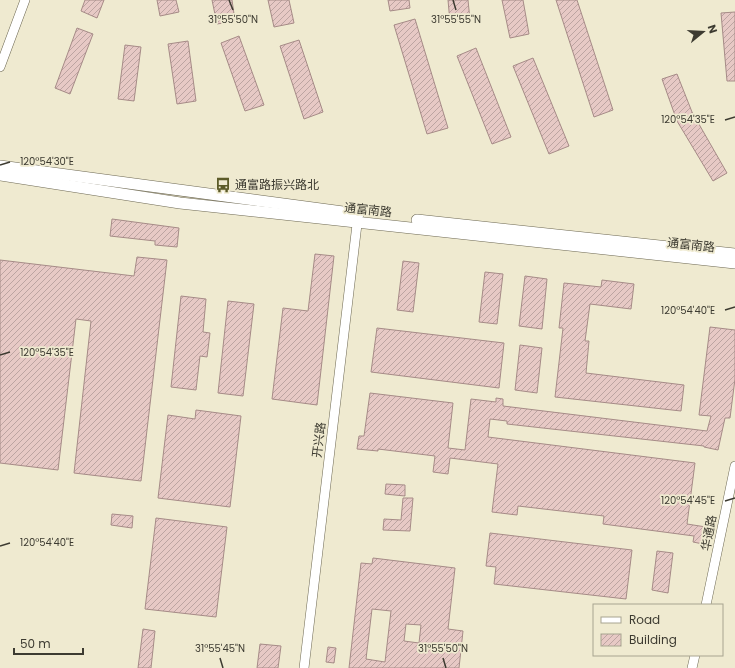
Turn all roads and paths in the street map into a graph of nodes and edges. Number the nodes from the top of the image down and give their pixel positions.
1 (25, 0) edge
2 (0, 67) edge
3 (0, 166) edge
4 (0, 175) edge
5 (358, 218) junction
6 (735, 254) edge
7 (735, 263) edge
8 (735, 466) edge
9 (706, 604) edge
10 (695, 656) edge
11 (304, 668) edge
12 (692, 668) edge

1 - 2 street
3 - 5 main road, 通富南路
4 - 5 main road, 通富南路
5 - 6 main road, 通富南路
5 - 7 main road, 通富南路
5 - 11 street, 开兴路
8 - 9 street, 华通路
10 - 12 street

